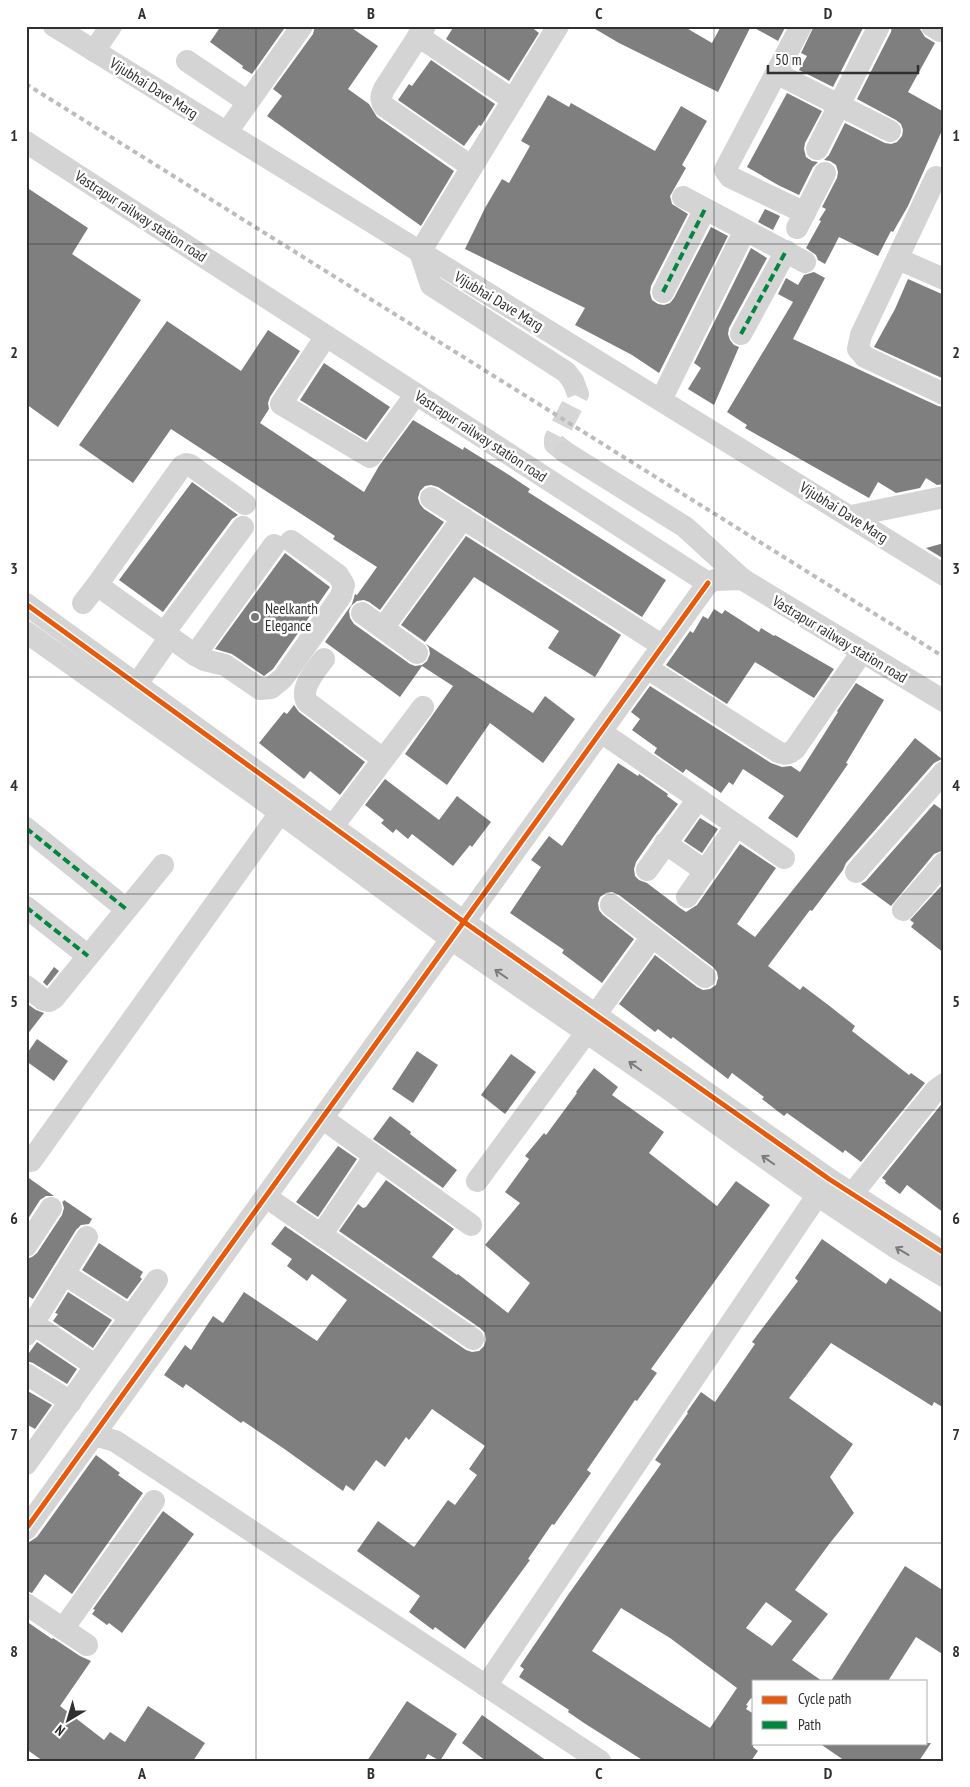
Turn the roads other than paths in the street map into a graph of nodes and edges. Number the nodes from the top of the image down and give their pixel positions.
1 (54, 26) edge
2 (111, 26) edge
3 (302, 26) edge
4 (801, 26) edge
5 (879, 26) edge
6 (550, 29) edge
7 (422, 31) edge
8 (94, 51) junction
9 (187, 61) dead end
10 (776, 73) junction
11 (513, 100) junction
12 (248, 102) junction
13 (840, 105) junction
14 (890, 131) dead end
15 (226, 132) junction
16 (26, 142) edge
17 (817, 150) dead end
18 (472, 167) junction
19 (825, 173) dead end
20 (936, 177) dead end
21 (684, 197) dead end
22 (705, 209) junction
23 (745, 230) junction
24 (420, 252) junction
25 (898, 259) junction
26 (944, 279) edge
27 (663, 292) dead end
28 (741, 334) dead end
29 (326, 336) junction
30 (573, 381) dead end
31 (416, 394) junction
32 (944, 394) edge
33 (661, 400) junction
34 (565, 452) tunnel mouth
35 (944, 497) edge
36 (431, 498) dead end
37 (245, 504) dead end
38 (851, 516) junction
39 (463, 518) junction
40 (243, 528) dead end
41 (944, 575) edge
42 (742, 580) junction
43 (708, 583) junction
44 (97, 585) junction
45 (26, 604) edge
46 (83, 604) dead end
47 (362, 612) dead end
48 (384, 628) junction
49 (26, 632) edge
50 (167, 635) junction
51 (663, 646) junction
52 (862, 652) junction
53 (417, 653) dead end
54 (195, 655) junction
55 (324, 659) dead end
56 (647, 668) junction
57 (137, 684) junction
58 (944, 701) edge
59 (423, 707) dead end
60 (601, 732) junction
61 (383, 759) junction
62 (944, 772) edge
63 (698, 799) junction
64 (280, 813) junction
65 (333, 826) junction
66 (736, 826) junction
67 (26, 828) edge
68 (665, 843) junction
69 (784, 858) dead end
70 (944, 863) edge
71 (163, 864) dead end
72 (647, 870) dead end
73 (705, 871) junction
74 (856, 872) dead end
75 (687, 896) dead end
76 (611, 905) dead end
77 (26, 907) edge
78 (126, 909) junction
79 (903, 910) dead end
80 (458, 931) junction
81 (652, 937) junction
82 (88, 956) junction
83 (704, 977) dead end
84 (26, 986) edge
85 (591, 1023) junction
86 (944, 1084) edge
87 (322, 1118) junction
88 (375, 1156) junction
89 (31, 1161) dead end
90 (477, 1181) dead end
91 (823, 1187) junction
92 (852, 1194) junction
93 (266, 1197) junction
94 (51, 1208) dead end
95 (471, 1225) dead end
96 (321, 1234) junction
97 (88, 1237) dead end
98 (26, 1246) edge
99 (944, 1253) edge
100 (64, 1274) junction
101 (944, 1276) edge
102 (157, 1280) dead end
103 (131, 1317) junction
104 (28, 1326) edge
105 (473, 1339) dead end
106 (96, 1366) junction
107 (26, 1374) edge
108 (71, 1402) junction
109 (94, 1435) junction
110 (33, 1442) edge
111 (26, 1464) edge
112 (154, 1501) dead end
113 (26, 1529) edge
114 (26, 1604) edge
115 (62, 1629) junction
116 (87, 1645) dead end
117 (486, 1686) junction
118 (600, 1761) edge

1 - 8 street, Vijubhai Dave Marg
2 - 8 street
3 - 12 street
4 - 10 street
5 - 13 street
6 - 11 street
7 - 11 street
7 - 18 street
8 - 15 street, Vijubhai Dave Marg
9 - 12 street
10 - 13 street
10 - 19 street
11 - 18 street
12 - 15 street
13 - 14 street
13 - 17 street
15 - 24 street, Vijubhai Dave Marg
16 - 29 street, Vastrapur railway station road
18 - 24 street
20 - 25 street
21 - 22 street
22 - 23 street
22 - 27 street
23 - 28 street
23 - 33 street
24 - 30 street
24 - 33 street, Vijubhai Dave Marg
25 - 26 street
25 - 32 street
29 - 31 street, Vastrapur railway station road
29 - 31 street
31 - 43 street, Vastrapur railway station road
33 - 38 street, Vijubhai Dave Marg
34 - 42 street, Vastrapur railway station road
35 - 38 street
36 - 39 street
37 - 44 street
38 - 41 street, Vijubhai Dave Marg
39 - 48 street
39 - 51 street
40 - 50 street
42 - 43 street
42 - 52 street, Vastrapur railway station road
43 - 51 street
44 - 46 street
44 - 50 street
45 - 57 street
47 - 48 street
48 - 53 street
49 - 64 street
50 - 54 street
50 - 57 street
51 - 56 street
52 - 56 street
52 - 58 street, Vastrapur railway station road
54 - 54 street
55 - 61 street
56 - 60 street
57 - 65 street
59 - 61 street
60 - 63 street
60 - 80 street
61 - 65 street
62 - 74 street
63 - 66 street
63 - 68 street
64 - 80 street
64 - 89 street
65 - 80 street
66 - 69 street
66 - 73 street
67 - 78 street
68 - 72 street
68 - 73 street
70 - 79 street
71 - 78 street
73 - 75 street
76 - 81 street
77 - 82 street
78 - 82 street
80 - 85 street
80 - 87 street
81 - 83 street
81 - 85 street
82 - 84 street
85 - 90 street
85 - 91 street
86 - 92 street
87 - 88 street
87 - 93 street
88 - 95 street
88 - 96 street
91 - 92 street
101 -> 91 street
91 - 117 street
92 - 99 street
93 - 96 street
93 - 109 street
94 - 98 street
96 - 105 street
97 - 100 street
100 - 103 street
100 - 104 street
102 - 103 street
103 - 106 street
104 - 106 street
106 - 108 street
107 - 108 street
108 - 110 street
109 - 113 street
109 - 117 street
110 - 111 street
112 - 115 street
114 - 115 street
115 - 116 street
117 - 118 street

